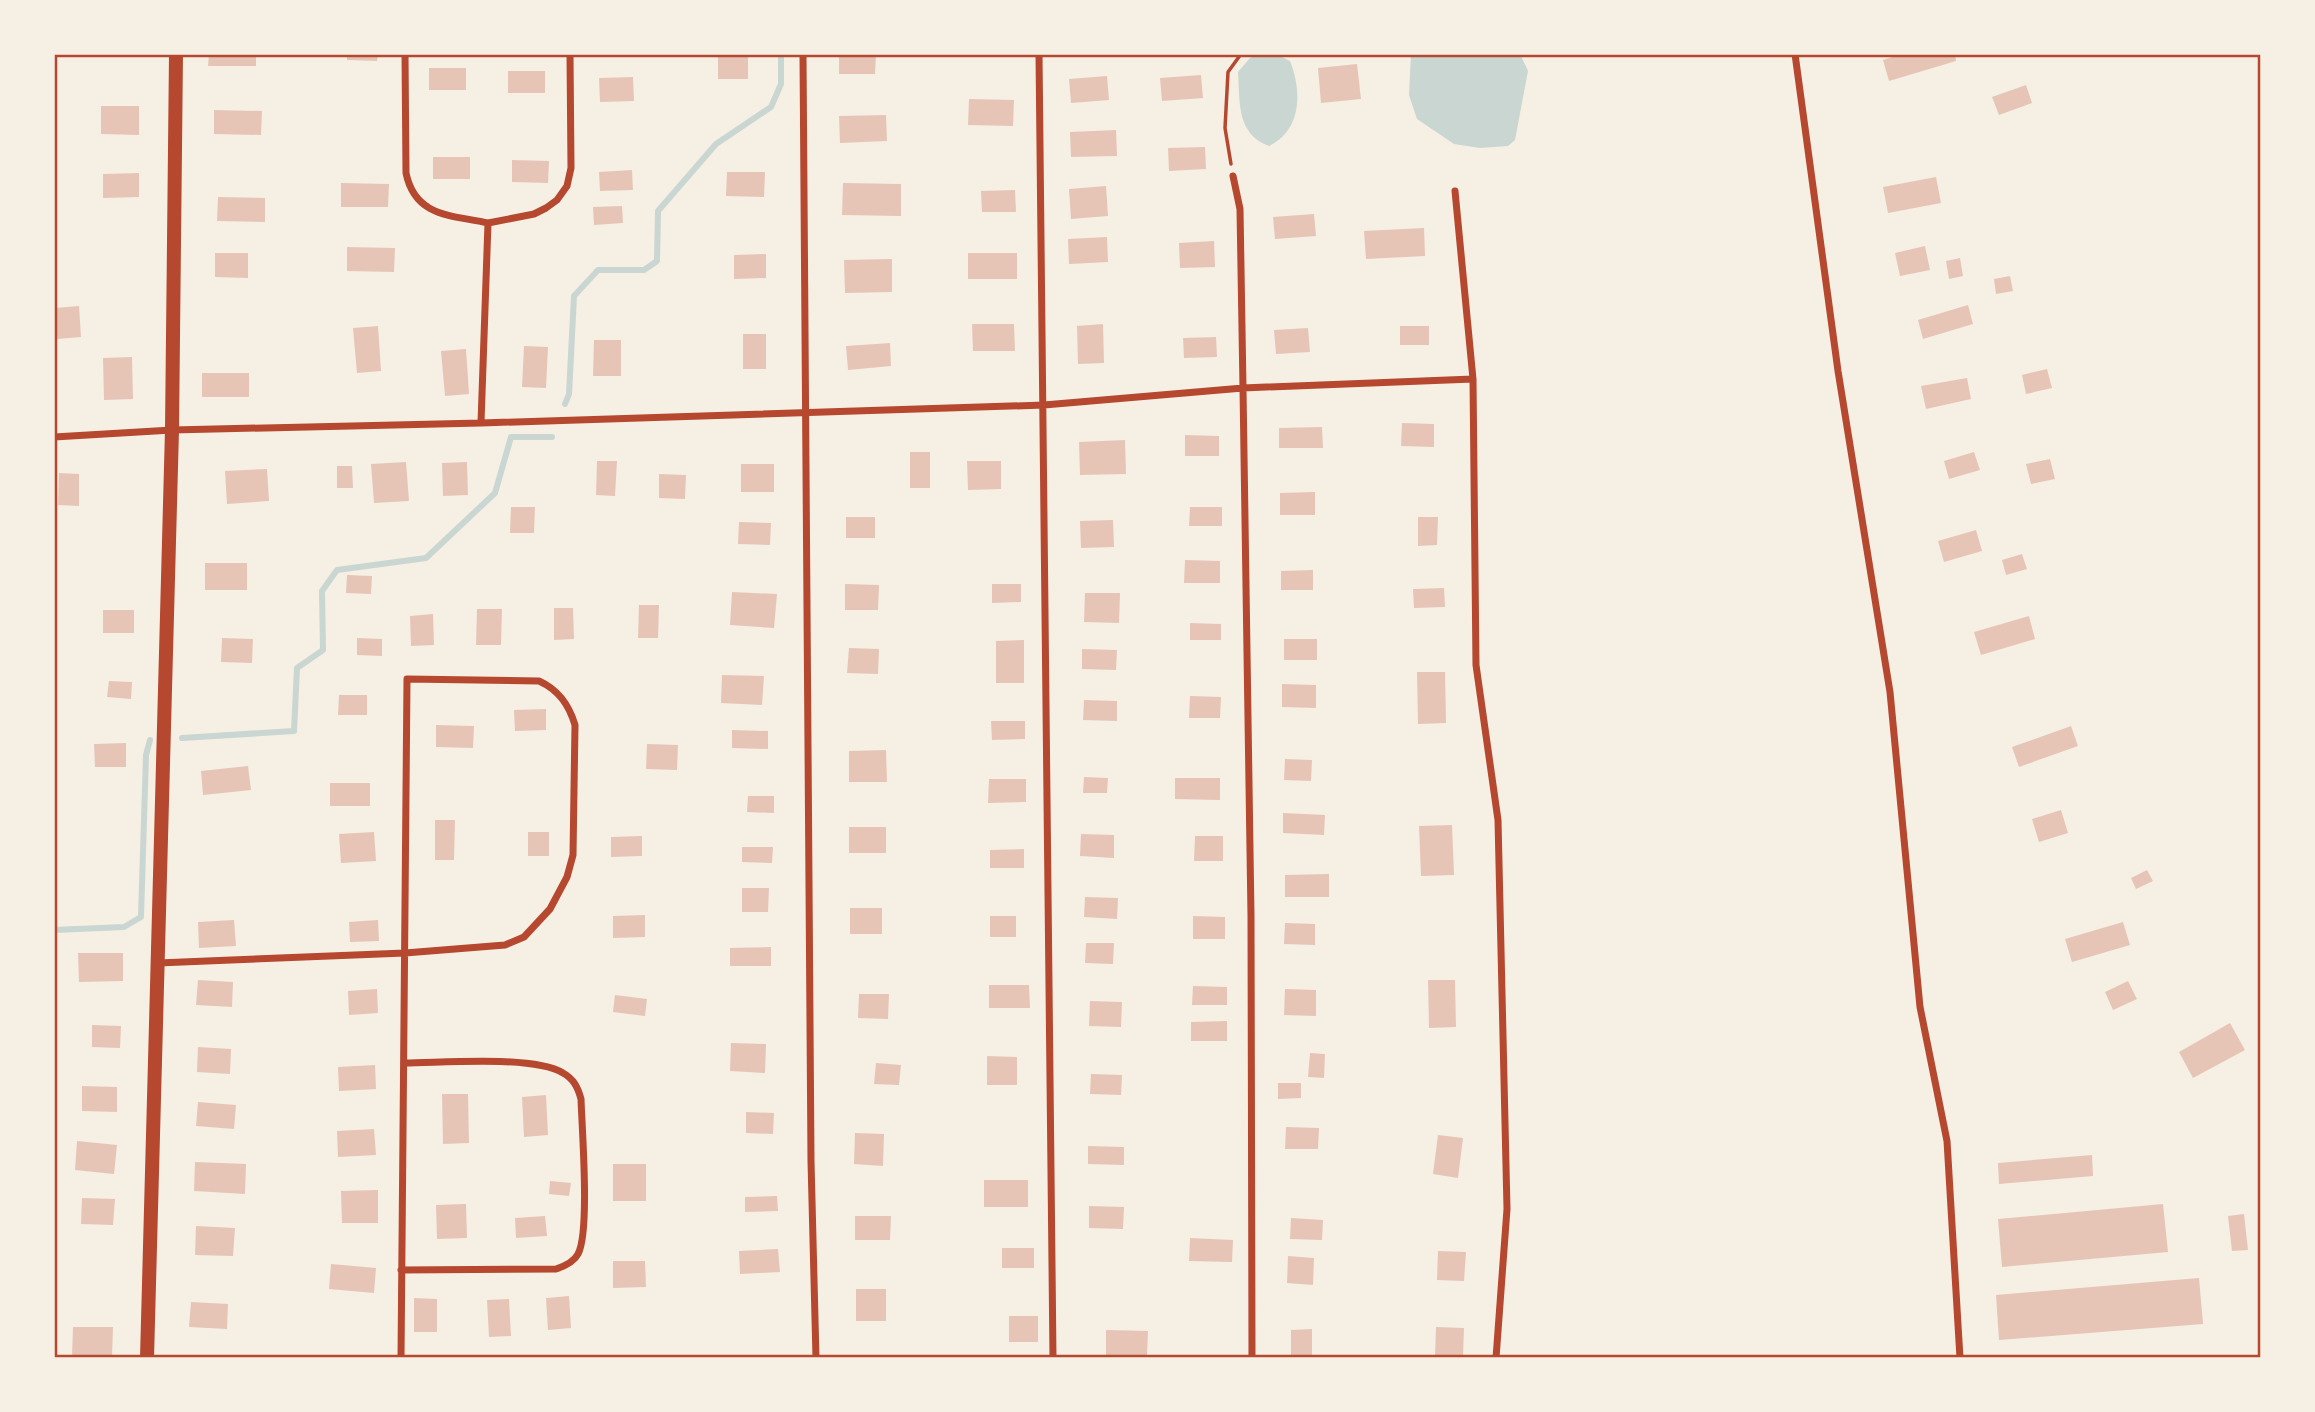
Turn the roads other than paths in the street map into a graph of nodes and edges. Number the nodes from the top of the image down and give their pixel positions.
1 (176, 54) edge
2 (405, 54) edge
3 (570, 54) edge
4 (803, 54) edge
5 (1039, 54) edge
6 (1795, 54) edge
7 (1233, 176) road end
8 (1455, 191) dead end
9 (488, 223) junction
10 (1473, 379) junction
11 (1243, 388) junction
12 (1044, 405) junction
13 (805, 413) junction
14 (481, 423) junction
15 (172, 430) junction
16 (54, 437) edge
17 (405, 953) junction
18 (158, 963) junction
19 (405, 1063) junction
20 (401, 1270) junction
21 (146, 1358) edge
22 (401, 1358) edge
23 (816, 1358) edge
24 (1052, 1358) edge
25 (1252, 1358) edge
26 (1496, 1358) edge
27 (1960, 1358) edge

1 - 15 main road
2 - 9 street
3 - 9 street
4 - 13 street
5 - 12 street
6 - 27 street
7 - 11 street
8 - 10 street
9 - 14 street
10 - 11 street
10 - 26 street
11 - 12 street
11 - 25 street
12 - 13 street
12 - 24 street
13 - 14 street
13 - 23 street
14 - 15 street
15 - 16 street
15 - 18 main road
17 - 17 street
17 - 18 street
17 - 19 street
18 - 21 main road
19 - 20 street
19 - 20 street
20 - 22 street

